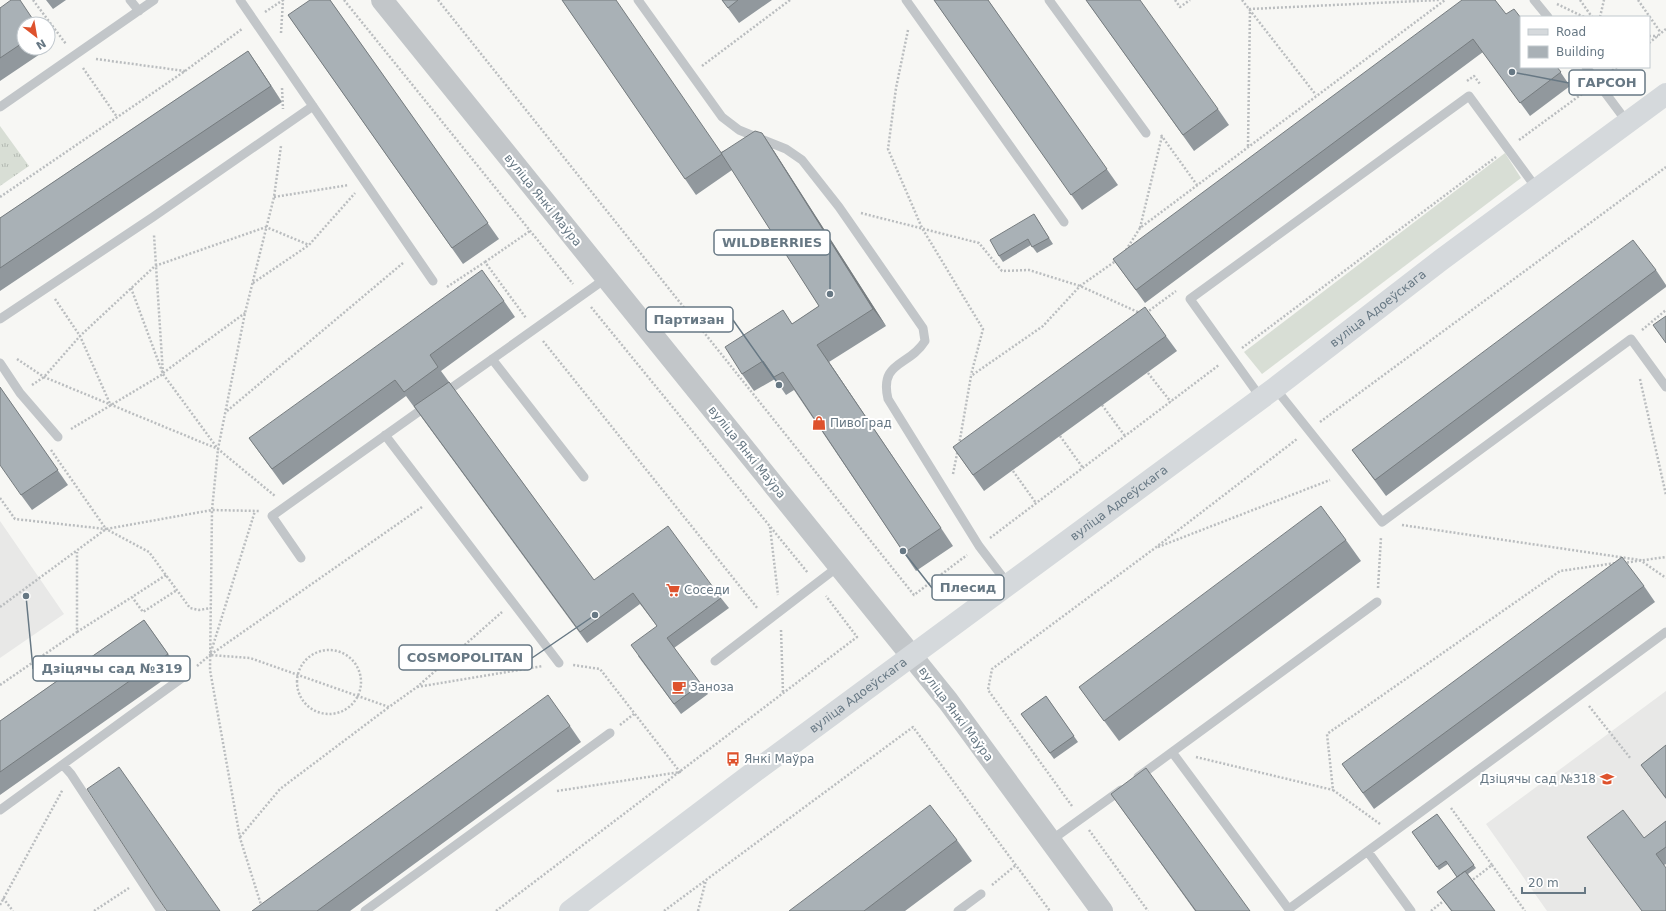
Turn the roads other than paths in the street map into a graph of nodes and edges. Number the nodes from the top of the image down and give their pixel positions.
1 (130, 0) edge
2 (154, 0) edge
3 (240, 0) edge
4 (382, 0) edge
5 (638, 0) edge
6 (906, 0) edge
7 (1049, 0) edge
8 (1534, 0) edge
9 (138, 11) junction
10 (1547, 16) edge
11 (1587, 68) edge
12 (1666, 94) edge
13 (313, 106) junction
14 (0, 107) edge
15 (1627, 122) junction
16 (1146, 133) dead end
17 (1537, 189) junction
18 (1064, 222) dead end
19 (606, 279) junction
20 (432, 281) road end
21 (0, 319) edge
22 (492, 359) junction
23 (0, 363) edge
24 (1666, 387) edge
25 (1268, 393) junction
26 (385, 435) junction
27 (58, 437) road end
28 (584, 477) dead end
29 (301, 558) dead end
30 (839, 566) junction
31 (1008, 584) junction
32 (1377, 602) road end
33 (1666, 632) edge
34 (911, 655) junction
35 (715, 661) dead end
36 (559, 663) road end
37 (186, 675) dead end
38 (610, 733) dead end
39 (1172, 752) junction
40 (63, 765) junction
41 (0, 810) edge
42 (1050, 841) junction
43 (1368, 852) junction
44 (980, 894) dead end
45 (1289, 910) edge
46 (161, 911) edge
47 (365, 911) edge
48 (570, 911) edge
49 (958, 911) edge
50 (1102, 911) edge
51 (1412, 911) edge

1 - 9 lane
2 - 9 lane
3 - 13 lane
4 - 19 street, вуліца Янкі Маўра
5 - 31 lane
6 - 18 lane
7 - 16 lane
8 - 10 lane
9 - 14 lane
11 - 15 lane
12 - 15 main road, вуліца Адоеўскага
13 - 20 lane
13 - 21 lane
15 - 17 main road, вуліца Адоеўскага
17 - 25 main road, вуліца Адоеўскага
17 - 25 lane
19 - 22 lane
19 - 30 street, вуліца Янкі Маўра
22 - 26 lane
22 - 28 lane
23 - 27 lane
24 - 25 lane
25 - 31 main road, вуліца Адоеўскага
26 - 29 lane
26 - 36 lane
30 - 34 street, вуліца Янкі Маўра
30 - 35 lane
31 - 34 main road, вуліца Адоеўскага
32 - 39 lane
33 - 43 lane
34 - 42 street, вуліца Янкі Маўра
34 - 48 main road, вуліца Адоеўскага
37 - 40 lane
38 - 47 lane
39 - 42 lane
39 - 45 lane
40 - 41 lane
40 - 46 lane
42 - 50 street, вуліца Янкі Маўра
43 - 45 lane
43 - 51 lane
44 - 49 lane

